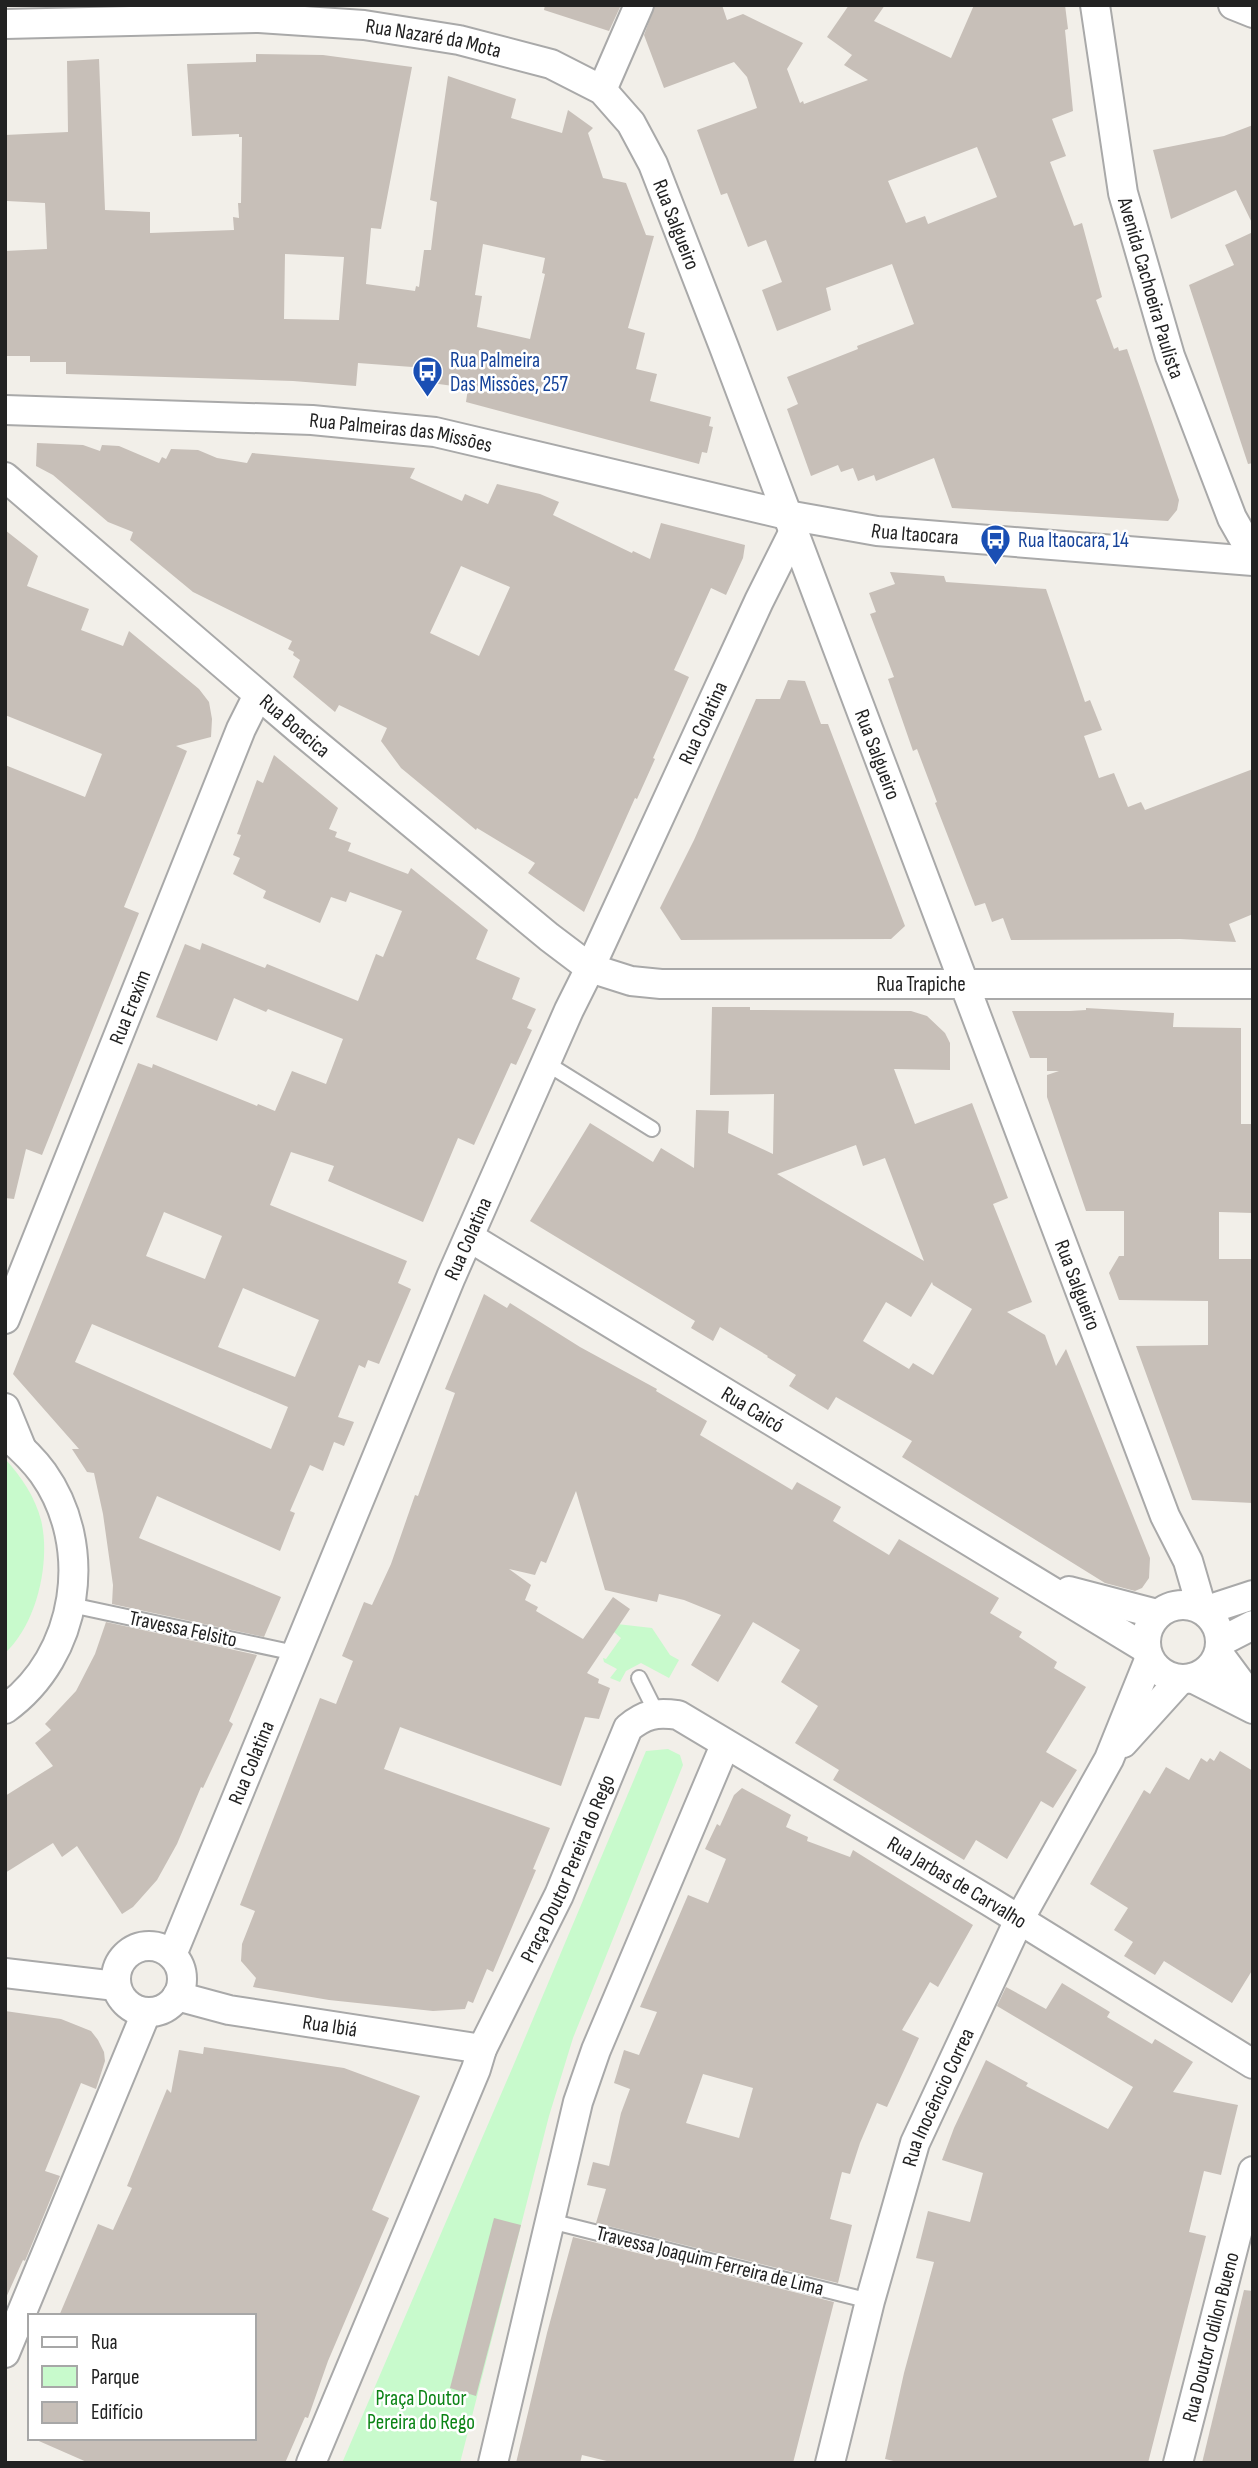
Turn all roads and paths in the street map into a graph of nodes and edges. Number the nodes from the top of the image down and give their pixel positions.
1 (639, 5) edge
2 (1094, 5) edge
3 (1233, 5) edge
4 (1253, 13) edge
5 (47, 14) edge
6 (5, 24) edge
7 (601, 90) junction
8 (5, 410) edge
9 (5, 477) edge
10 (790, 524) junction
11 (1253, 555) edge
12 (1253, 561) edge
13 (258, 695) junction
14 (590, 968) junction
15 (964, 984) junction
16 (1253, 984) edge
17 (546, 1063) junction
18 (652, 1129) dead end
19 (469, 1237) junction
20 (5, 1319) edge
21 (5, 1408) edge
22 (13, 1441) edge
23 (1036, 1583) junction
24 (1253, 1595) edge
25 (71, 1605) junction
26 (1186, 1610) junction
27 (1253, 1625) edge
28 (1219, 1648) junction
29 (295, 1653) junction
30 (1147, 1654) junction
31 (639, 1678) dead end
32 (1186, 1679) junction
33 (1253, 1700) edge
34 (5, 1709) edge
35 (1253, 1709) edge
36 (656, 1712) junction
37 (725, 1745) junction
38 (1110, 1759) junction
39 (1019, 1920) junction
40 (172, 1955) junction
41 (5, 1973) edge
42 (116, 1986) junction
43 (177, 1996) junction
44 (146, 2013) junction
45 (482, 2049) junction
46 (1253, 2064) edge
47 (1253, 2171) edge
48 (550, 2221) junction
49 (870, 2301) junction
50 (5, 2353) edge
51 (311, 2463) edge
52 (493, 2463) edge
53 (830, 2463) edge
54 (1178, 2463) edge

1 - 7 street
2 - 11 street, Avenida Cachoeira Paulista
3 - 4 street
5 - 6 street, Rua Nazaré da Mota
5 - 7 street, Rua Nazaré da Mota
7 - 10 street, Rua Salgueiro
8 - 10 street, Rua Palmeiras das Missões
9 - 13 street, Rua Boacica
10 - 12 street, Rua Itaocara
10 - 14 street, Rua Colatina
10 - 15 street, Rua Salgueiro
13 - 14 street, Rua Boacica
13 - 20 street, Rua Erexim
14 - 15 street, Rua Trapiche
14 - 17 street, Rua Colatina
15 - 16 street, Rua Trapiche
15 - 26 street, Rua Salgueiro
17 - 18 lane
17 - 19 street, Rua Colatina
19 - 23 street, Rua Caicó
19 - 29 street, Rua Colatina
21 - 22 street
22 - 25 street
23 - 26 street, Rua Caicó
23 - 30 street, Rua Caicó
24 - 26 street
25 - 29 lane, Travessa Felsito
25 - 34 street
26 - 28 street
26 - 30 street
27 - 28 street
28 - 32 street
28 - 33 street
29 - 40 street, Rua Colatina
30 - 32 street
30 - 38 street, Rua Inocêncio Correa
31 - 36 lane
32 - 35 street
32 - 38 street, Rua Inocêncio Correa
36 - 37 street, Rua Jarbas de Carvalho
36 - 45 street, Praça Doutor Pereira do Rego
37 - 39 street, Rua Jarbas de Carvalho
37 - 48 street
38 - 39 street, Rua Inocêncio Correa
39 - 46 street, Rua Jarbas de Carvalho
39 - 49 street, Rua Inocêncio Correa
40 - 42 street
40 - 43 street
41 - 42 street
42 - 44 street
43 - 44 street
43 - 45 street, Rua Ibiá
44 - 50 street
45 - 51 street, Praça Doutor Pereira do Rego
47 - 54 street, Rua Doutor Odilon Bueno
48 - 49 lane, Travessa Joaquim Ferreira de Lima
48 - 52 street
49 - 53 street, Rua Inocêncio Correa

